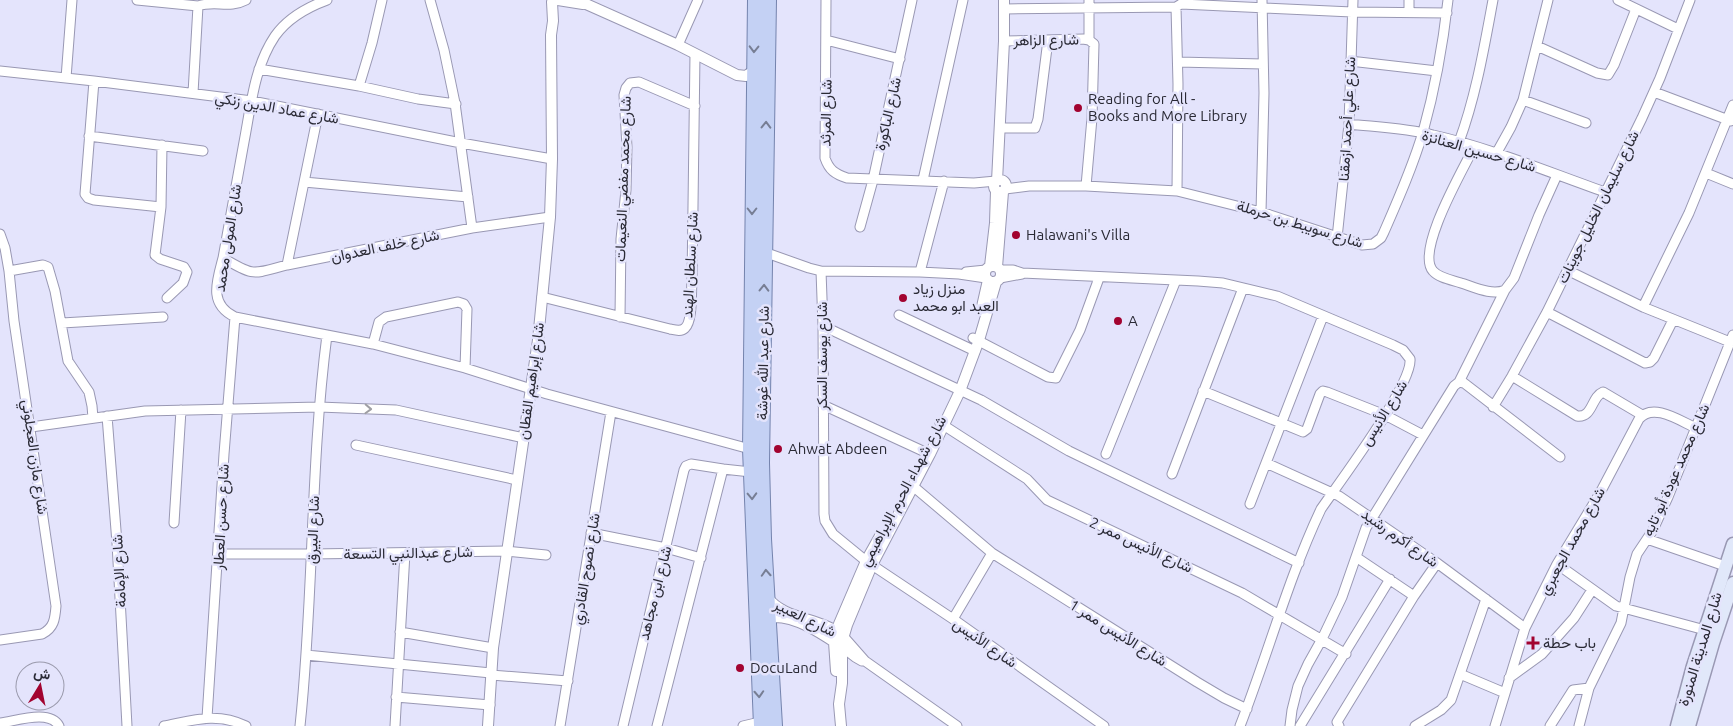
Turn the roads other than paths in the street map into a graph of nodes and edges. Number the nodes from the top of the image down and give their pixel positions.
1 (72, 0) edge
2 (137, 0) edge
3 (246, 0) edge
4 (327, 0) edge
5 (382, 0) edge
6 (430, 0) edge
7 (698, 0) edge
8 (754, 0) edge
9 (769, 0) edge
10 (826, 0) edge
11 (912, 0) edge
12 (963, 0) edge
13 (1353, 0) edge
14 (1409, 0) edge
15 (1448, 0) edge
16 (1493, 0) edge
17 (1548, 0) edge
18 (1618, 0) edge
19 (1690, 0) edge
20 (551, 1) edge
21 (580, 2) edge
22 (1005, 4) edge
23 (1089, 4) edge
24 (1179, 4) edge
25 (1262, 4) edge
26 (198, 6) junction
27 (1636, 9) junction
28 (1352, 12) junction
29 (1408, 12) junction
30 (1447, 13) junction
31 (1678, 29) junction
32 (826, 40) junction
33 (1004, 40) junction
34 (1048, 40) junction
35 (1089, 40) junction
36 (678, 45) junction
37 (1537, 46) junction
38 (695, 54) junction
39 (900, 59) junction
40 (1350, 61) junction
41 (1178, 62) junction
42 (1263, 64) junction
43 (259, 69) junction
44 (0, 71) edge
45 (753, 71) junction
46 (1437, 71) junction
47 (66, 78) junction
48 (94, 81) junction
49 (359, 86) junction
50 (1654, 92) junction
51 (193, 93) junction
52 (1523, 100) junction
53 (252, 101) junction
54 (456, 104) junction
55 (1733, 105) edge
56 (696, 106) junction
57 (318, 114) junction
58 (1730, 120) edge
59 (1586, 123) dead end
60 (1349, 124) junction
61 (1000, 128) junction
62 (1423, 133) junction
63 (89, 136) junction
64 (1459, 142) junction
65 (461, 143) junction
66 (162, 145) junction
67 (1474, 147) junction
68 (202, 151) dead end
69 (1496, 154) junction
70 (552, 158) junction
71 (1706, 173) junction
72 (1557, 175) junction
73 (874, 180) junction
74 (923, 180) junction
75 (944, 181) junction
76 (304, 182) junction
77 (1733, 184) edge
78 (1000, 186) junction
79 (1086, 186) junction
80 (1177, 190) junction
81 (1605, 192) junction
82 (468, 197) junction
83 (161, 207) junction
84 (1260, 212) junction
85 (550, 217) junction
86 (860, 227) dead end
87 (472, 228) junction
88 (0, 234) edge
89 (1337, 238) junction
90 (764, 252) junction
91 (223, 258) junction
92 (287, 265) junction
93 (1566, 270) junction
94 (9, 271) junction
95 (821, 271) junction
96 (920, 272) junction
97 (993, 274) junction
98 (1099, 278) junction
99 (1176, 280) junction
100 (1243, 288) junction
101 (1505, 290) junction
102 (542, 297) junction
103 (167, 298) dead end
104 (1643, 307) junction
105 (1547, 312) junction
106 (899, 315) dead end
107 (1323, 316) junction
108 (163, 317) dead end
109 (235, 317) junction
110 (620, 318) junction
111 (1673, 320) junction
112 (62, 324) junction
113 (823, 326) junction
114 (327, 335) junction
115 (976, 339) junction
116 (1732, 339) edge
117 (373, 344) junction
118 (972, 350) junction
119 (466, 368) junction
120 (1512, 376) junction
121 (1459, 382) junction
122 (531, 389) junction
123 (958, 390) junction
124 (1203, 391) junction
125 (823, 405) junction
126 (319, 407) junction
127 (1493, 407) junction
128 (229, 408) junction
129 (181, 410) junction
130 (612, 412) junction
131 (1385, 415) junction
132 (1642, 415) junction
133 (107, 416) junction
134 (93, 418) junction
135 (942, 424) junction
136 (1281, 424) junction
137 (31, 427) junction
138 (1696, 428) junction
139 (1424, 435) junction
140 (524, 438) junction
141 (356, 445) dead end
142 (750, 449) junction
143 (925, 452) junction
144 (1106, 454) dead end
145 (1560, 457) dead end
146 (1266, 463) junction
147 (723, 469) junction
148 (751, 472) junction
149 (1172, 474) dead end
150 (518, 480) junction
151 (914, 487) junction
152 (1332, 493) junction
153 (1250, 504) dead end
154 (1372, 517) junction
155 (174, 523) dead end
156 (591, 533) junction
157 (1647, 539) junction
158 (1733, 544) edge
159 (666, 548) junction
160 (506, 551) junction
161 (405, 553) junction
162 (992, 553) junction
163 (219, 554) junction
164 (312, 554) junction
165 (546, 555) dead end
166 (1356, 557) junction
167 (701, 558) junction
168 (869, 563) junction
169 (1299, 563) junction
170 (1437, 563) junction
171 (1557, 564) junction
172 (1725, 566) junction
173 (1390, 580) junction
174 (1733, 583) edge
175 (1592, 590) junction
176 (1414, 596) junction
177 (768, 598) junction
178 (1486, 599) junction
179 (1624, 609) junction
180 (1279, 614) junction
181 (952, 619) junction
182 (769, 624) junction
183 (1525, 628) junction
184 (1705, 630) junction
185 (400, 632) junction
186 (839, 639) junction
187 (1322, 639) junction
188 (0, 640) edge
189 (493, 648) junction
190 (1346, 654) junction
191 (306, 655) junction
192 (398, 664) junction
193 (491, 674) junction
194 (1460, 674) junction
195 (1509, 678) junction
196 (568, 680) junction
197 (1588, 688) junction
198 (1505, 693) junction
199 (396, 697) junction
200 (490, 705) junction
201 (1247, 709) junction
202 (207, 718) junction
203 (0, 723) edge
204 (761, 724) edge
205 (1337, 725) edge
206 (59, 726) edge
207 (127, 726) edge
208 (164, 726) edge
209 (246, 726) edge
210 (300, 726) edge
211 (395, 726) edge
212 (488, 726) edge
213 (560, 726) edge
214 (623, 726) edge
215 (657, 726) edge
216 (743, 726) edge
217 (775, 726) edge
218 (841, 726) edge
219 (956, 726) edge
220 (1104, 726) edge
221 (1240, 726) edge
222 (1290, 726) edge
223 (1300, 726) edge
224 (1415, 726) edge
225 (1495, 726) edge
226 (1550, 726) edge
227 (1579, 726) edge
228 (1678, 726) edge
229 (1689, 726) edge

1 - 47 street
2 - 26 street
3 - 26 street
4 - 43 street, شارع المولى محمد
5 - 49 street
6 - 54 street
7 - 36 street
8 -> 45 main road, شارع عبد الله غوشة
90 -> 9 main road, شارع عبد الله غوشة
10 - 32 street, شارع المرثد
11 - 39 street, شارع الباكورة
12 - 74 street
13 - 28 street, شارع علي أحمد ازمقنا
14 - 29 street
15 - 30 street, شارع سويبط بن حرملة
16 - 64 street
17 - 37 street
18 - 27 street
19 - 31 street, شارع سليمان الخليل جوينات
20 - 21 street
20 - 70 street, شارع إبراهيم القطان
21 - 36 street
22 - 23 street
22 - 33 street, شارع شهداء الحرم الإبراهيمي
23 - 24 street
23 - 35 street
24 - 25 street
24 - 41 street
25 - 28 street
25 - 42 street
26 - 51 street
27 - 31 street
27 - 37 street
28 - 29 street
28 - 40 street, شارع علي أحمد ازمقنا
29 - 30 street
30 - 46 street, شارع سويبط بن حرملة
31 - 50 street, شارع سليمان الخليل جوينات
32 - 39 street
32 - 73 street, شارع المرثد
33 - 34 street, شارع الزاهر
33 - 61 street, شارع شهداء الحرم الإبراهيمي
34 - 35 street, شارع الزاهر
34 - 61 street
35 - 79 street, شارع الزاهر
36 - 38 street
37 - 52 street
38 - 45 street
38 - 56 street, شارع سلطان الهند
39 - 73 street, شارع الباكورة
40 - 46 street
40 - 60 street, شارع علي أحمد ازمقنا
41 - 42 street
41 - 80 street
42 - 84 street
43 - 49 street
43 - 53 street, شارع المولى محمد
44 - 47 street, شارع عماد الدين زنكي
45 -> 142 main road, شارع عبد الله غوشة
46 - 62 street, شارع سويبط بن حرملة
47 - 48 street, شارع عماد الدين زنكي
48 - 51 street, شارع عماد الدين زنكي
48 - 63 street
49 - 54 street
50 - 58 street
50 - 81 street, شارع سليمان الخليل جوينات
51 - 53 street, شارع عماد الدين زنكي
52 - 59 street
52 - 69 street
53 - 57 street, شارع عماد الدين زنكي
53 - 91 street, شارع المولى محمد
54 - 65 street
55 - 58 street
56 - 110 street, شارع سلطان الهند
56 - 110 street, شارع محمد مفضي النعيمات
57 - 65 street, شارع عماد الدين زنكي
57 - 76 street
58 - 71 street
60 - 62 street, شارع حسين العنانزة
60 - 89 street, شارع علي أحمد ازمقنا
61 - 78 street, شارع شهداء الحرم الإبراهيمي
62 - 64 street, شارع حسين العنانزة
62 - 89 street, شارع سويبط بن حرملة
63 - 66 street
63 - 83 street
64 - 67 street, شارع حسين العنانزة
65 - 70 street, شارع عماد الدين زنكي
65 - 82 street
66 - 68 street
66 - 83 street
67 - 69 street, شارع حسين العنانزة
67 - 101 street
69 - 72 street, شارع حسين العنانزة
70 - 85 street, شارع إبراهيم القطان
71 - 77 street
71 - 104 street
72 - 81 street, شارع حسين العنانزة
72 - 101 street
73 - 74 street, شارع المرثد
73 - 86 street, شارع الباكورة
74 - 75 street, شارع المرثد
75 - 78 street, شارع المرثد
75 - 96 street
76 - 82 street
76 - 92 street
78 - 79 street, شارع سويبط بن حرملة
78 - 97 street, شارع شهداء الحرم الإبراهيمي
79 - 80 street, شارع سويبط بن حرملة
80 - 84 street, شارع سويبط بن حرملة
81 - 93 street, شارع سليمان الخليل جوينات
82 - 87 street
83 - 103 street
84 - 89 street, شارع سويبط بن حرملة
85 - 87 street, شارع خلف العدوان
85 - 102 street, شارع إبراهيم القطان
87 - 92 street, شارع خلف العدوان
88 - 94 street, شارع مازن العجلوني
90 - 95 street
177 -> 90 main road, شارع عبد الله غوشة
91 - 92 street, شارع خلف العدوان
91 - 109 street, شارع المولى محمد
93 - 104 street
93 - 105 street, شارع سليمان الخليل جوينات
94 - 112 street
94 - 137 street, شارع مازن العجلوني
95 - 96 street
95 - 113 street, شارع يوسف السكر
96 - 97 street
97 - 98 street, شارع الأنيس
97 - 115 street, شارع شهداء الحرم الإبراهيمي
98 - 99 street, شارع الأنيس
98 - 115 street
99 - 100 street, شارع الأنيس
99 - 144 street
100 - 107 street, شارع الأنيس
100 - 124 street
101 - 121 street
102 - 110 street, شارع سلطان الهند
102 - 122 street, شارع إبراهيم القطان
104 - 111 street
105 - 111 street
105 - 120 street, شارع سليمان الخليل جوينات
106 - 118 street
107 - 131 street, شارع الأنيس
107 - 136 street
108 - 112 street
109 - 114 street
109 - 128 street, شارع حسن العطار
111 - 116 street
112 - 134 street
113 - 123 street
113 - 125 street, شارع يوسف السكر
114 - 117 street
114 - 126 street, شارع البيرق
115 - 118 street, شارع شهداء الحرم الإبراهيمي
116 - 138 street, شارع محمد عودة أبو تايه
117 - 119 street
117 - 119 street
118 - 123 street, شارع شهداء الحرم الإبراهيمي
119 - 122 street
120 - 127 street, شارع سليمان الخليل جوينات
120 - 132 street
121 - 127 street
121 - 139 street
122 - 130 street
122 - 140 street, شارع إبراهيم القطان
123 - 135 street, شارع شهداء الحرم الإبراهيمي
123 - 169 street
124 - 136 street
124 - 149 street
125 - 143 street
125 - 168 street, شارع يوسف السكر
126 - 128 street
126 -> 140 street
126 - 164 street, شارع البيرق
127 - 145 street
128 - 129 street
128 - 163 street, شارع حسن العطار
129 - 133 street
129 - 155 street
130 - 142 street
130 - 156 street, شارع نصوح القادري
131 - 136 street
131 - 139 street
131 - 152 street, شارع الأنيس
132 - 138 street
132 - 171 street, شارع محمد الجعبري
133 - 134 street
133 - 207 street, شارع الإمامة
134 - 137 street
135 - 143 street, شارع شهداء الحرم الإبراهيمي
135 - 151 street, شارع شهداء الحرم الإبراهيمي
135 - 180 street, شارع الأنيس ممر 2
136 - 146 street
137 - 188 street, شارع مازن العجلوني
138 - 157 street, شارع محمد عودة أبو تايه
139 - 154 street
140 - 150 street, شارع إبراهيم القطان
141 - 150 street
142 - 148 main road, شارع عبد الله غوشة
143 - 168 street, شارع شهداء الحرم الإبراهيمي
146 - 152 street, شارع أكرم رشيد
146 - 153 street
147 - 148 street
147 - 159 street, شارع ابن مجاهد
147 - 167 street
148 -> 204 main road, شارع عبد الله غوشة
150 - 160 street, شارع إبراهيم القطان
151 - 162 street, شارع الأنيس ممر 1
151 - 168 street, شارع شهداء الحرم الإبراهيمي
152 - 154 street, شارع أكرم رشيد
152 - 169 street, شارع الأنيس
154 - 166 street
154 - 170 street, شارع أكرم رشيد
156 - 159 street
156 - 196 street, شارع نصوح القادري
157 - 172 street
157 - 179 street, شارع محمد عودة أبو تايه
158 - 172 main road, شارع المدينة المنورة
159 - 167 street
159 - 214 street, شارع ابن مجاهد
160 - 161 street, شارع عبدالنبي التسعة
160 - 165 street, شارع عبدالنبي التسعة
160 - 189 street, شارع إبراهيم القطان
161 - 164 street, شارع عبدالنبي التسعة
161 - 185 street
162 - 181 street
162 - 201 street, شارع الأنيس ممر 1
163 - 164 street, شارع عبدالنبي التسعة
163 - 202 street, شارع حسن العطار
164 - 191 street, شارع البيرق
166 - 173 street
166 - 187 street
167 - 215 street
168 - 181 street, شارع الأنيس
168 - 186 street, شارع شهداء الحرم الإبراهيمي
169 - 180 street, شارع الأنيس
170 - 176 street
170 - 178 street, شارع أكرم رشيد
171 - 175 street
171 - 183 street, شارع محمد الجعبري
172 - 184 main road, شارع المدينة المنورة
173 - 176 street
173 - 190 street
174 - 229 main road, شارع المدينة المنورة
175 - 179 street
175 - 195 street
176 - 205 street
177 - 182 main road, شارع عبد الله غوشة
177 - 186 street, شارع العبير
178 - 183 street, شارع أكرم رشيد
178 - 194 street
179 - 184 street
179 - 197 street, شارع محمد عودة أبو تايه
180 - 187 street, شارع الأنيس ممر 2
180 - 201 street, شارع الأنيس
181 - 220 street, شارع الأنيس
182 - 186 street, شارع العبير
182 - 217 main road, شارع عبد الله غوشة
183 - 195 street, شارع محمد الجعبري
184 - 228 main road, شارع المدينة المنورة
185 - 189 street
185 - 192 street
186 - 218 street, شارع شهداء الحرم الإبراهيمي
186 - 219 street
187 - 190 street, شارع الأنيس ممر 2
187 - 222 street
189 - 193 street, شارع إبراهيم القطان
190 - 223 street
191 - 192 street
191 - 210 street, شارع البيرق
192 - 193 street
192 - 199 street
193 - 196 street
193 - 200 street, شارع إبراهيم القطان
194 - 198 street
194 - 224 street
195 - 198 street, شارع محمد الجعبري
196 - 213 street, شارع نصوح القادري
197 - 226 street
197 - 227 street, شارع محمد عودة أبو تايه
198 - 225 street, شارع محمد الجعبري
199 - 200 street
199 - 211 street
200 - 212 street, شارع إبراهيم القطان
201 - 221 street, شارع الأنيس
202 - 208 street
202 - 209 street
203 - 206 street
204 - 216 street

